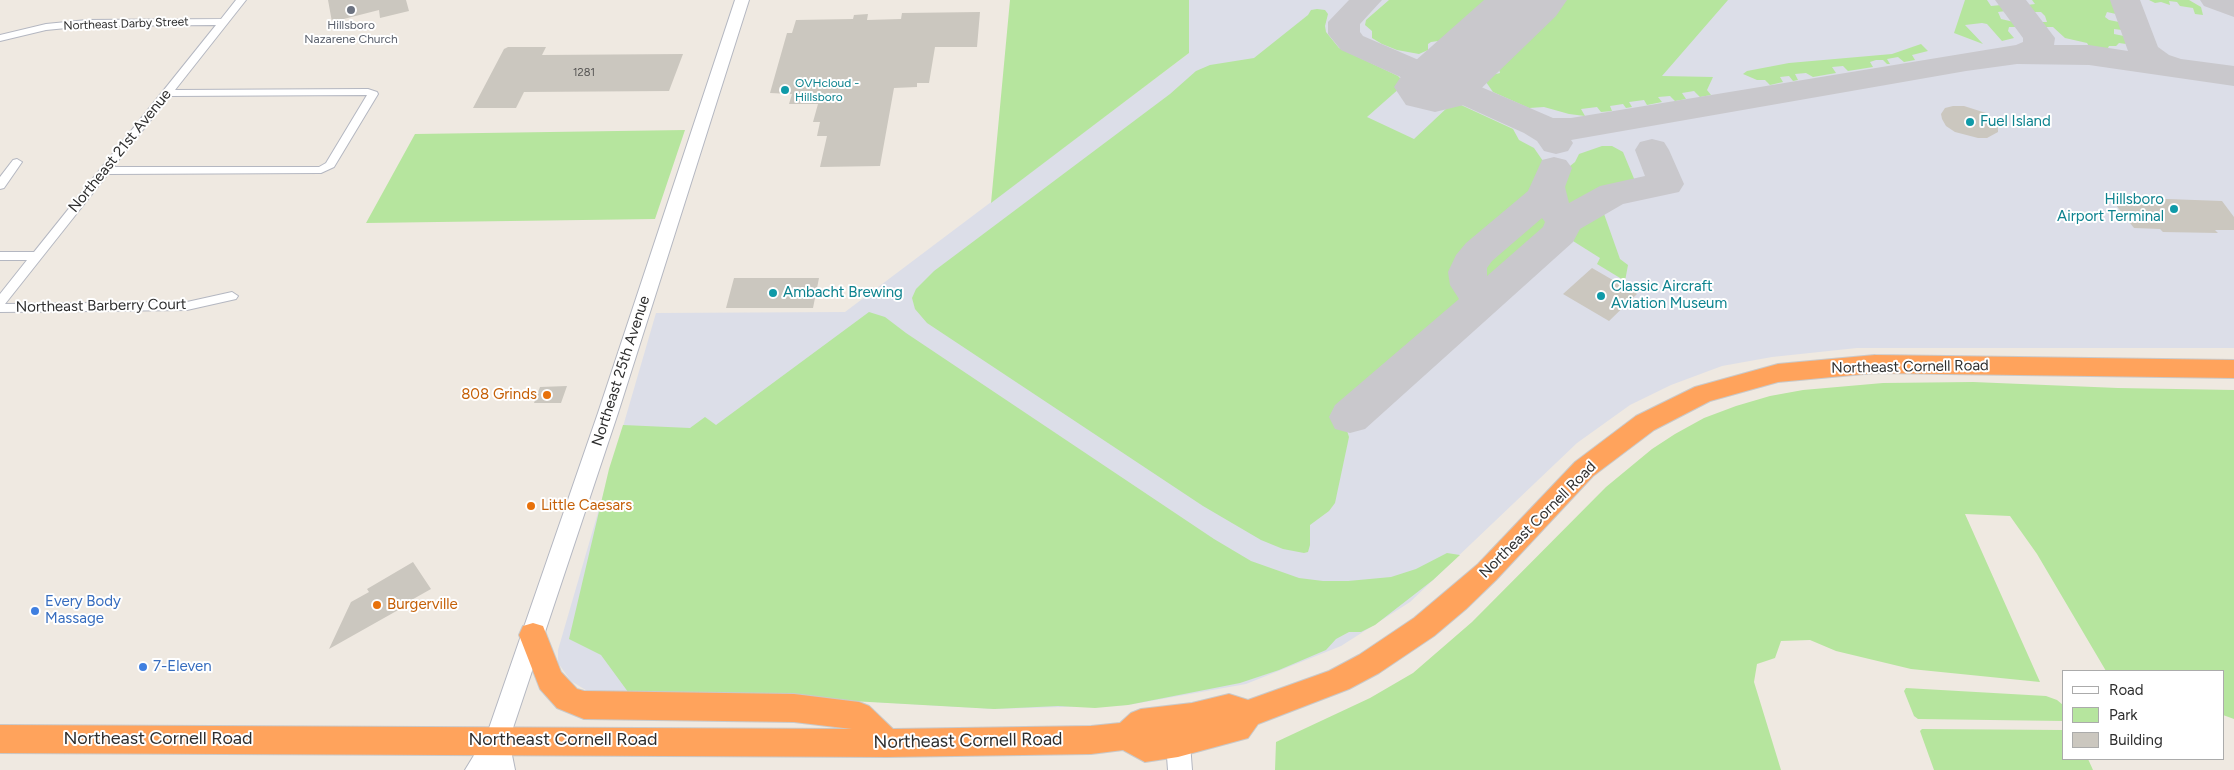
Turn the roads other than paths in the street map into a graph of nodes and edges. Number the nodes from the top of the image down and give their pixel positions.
1 (241, 0) edge
2 (742, 0) edge
3 (224, 22) junction
4 (0, 38) edge
5 (167, 92) junction
6 (17, 162) dead end
7 (104, 172) junction
8 (0, 185) edge
9 (0, 256) edge
10 (38, 256) junction
11 (232, 296) dead end
12 (0, 302) edge
13 (0, 308) edge
14 (2234, 369) edge
15 (533, 635) junction
16 (1248, 714) junction
17 (1127, 736) junction
18 (0, 739) edge
19 (497, 740) junction
20 (887, 743) junction
21 (1179, 756) edge
22 (477, 770) edge
23 (503, 770) edge

1 - 3 street, Northeast 21st Avenue
2 - 15 main road, Northeast 25th Avenue
3 - 4 street, Northeast Darby Street
3 - 5 street, Northeast 21st Avenue
5 - 7 street, Northeast 21st Avenue
5 - 7 street
6 - 8 street
7 - 10 street, Northeast 21st Avenue
9 - 10 street
10 - 12 street, Northeast 21st Avenue
11 - 13 street, Northeast Barberry Court
14 - 16 highway, Northeast Cornell Road
15 - 19 main road, Northeast 25th Avenue
15 - 20 highway
16 - 17 highway, Northeast Cornell Road
16 - 21 highway, Northeast Cornell Road
17 - 20 highway, Northeast Cornell Road
17 - 21 highway, Northeast Cornell Road
18 - 19 highway, Northeast Cornell Road
19 - 20 highway, Northeast Cornell Road
19 - 22 main road, Northeast 25th Avenue
19 - 23 main road

